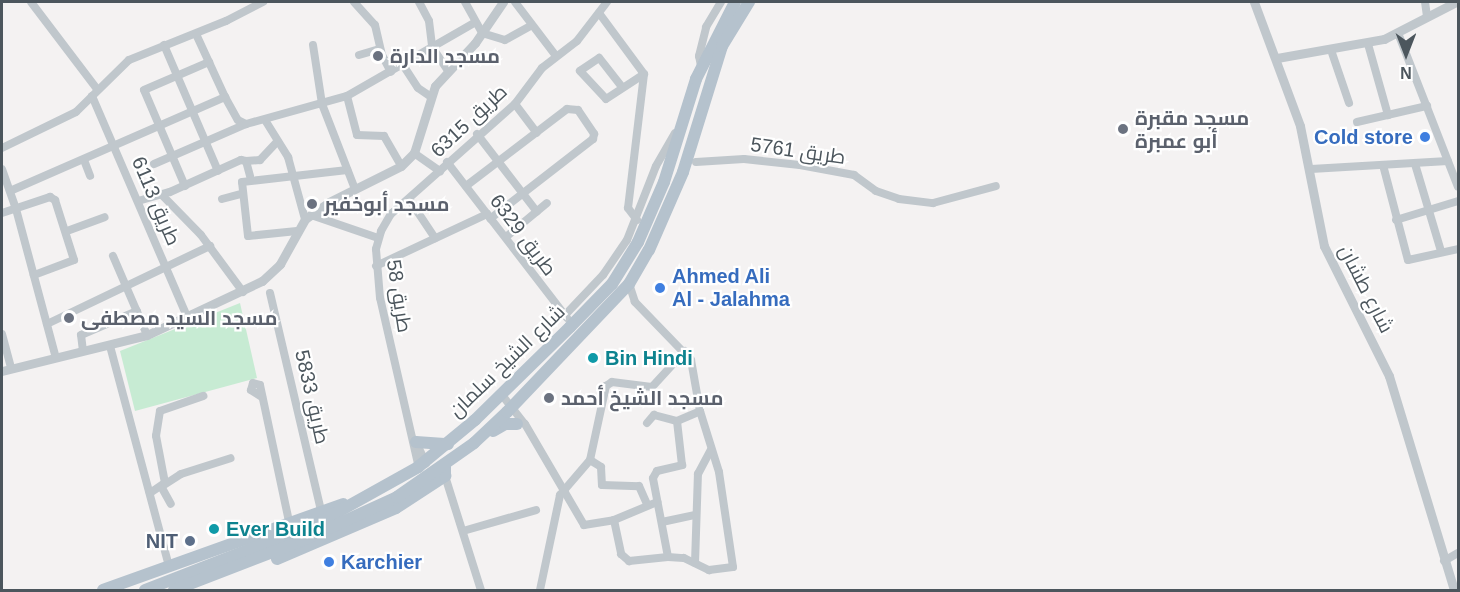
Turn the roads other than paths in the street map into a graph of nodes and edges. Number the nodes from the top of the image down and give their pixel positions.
1 (31, 2) edge
2 (263, 2) edge
3 (354, 2) edge
4 (419, 2) edge
5 (465, 2) edge
6 (504, 2) edge
7 (515, 2) edge
8 (608, 2) edge
9 (721, 2) edge
10 (735, 2) edge
11 (749, 2) edge
12 (1254, 2) edge
13 (1425, 2) edge
14 (1456, 2) edge
15 (599, 13) junction
16 (1427, 16) junction
17 (474, 23) junction
18 (530, 26) junction
19 (482, 33) junction
20 (1398, 33) junction
21 (196, 34) junction
22 (1368, 44) junction
23 (164, 45) junction
24 (313, 45) dead end
25 (432, 47) junction
26 (380, 50) junction
27 (1331, 50) junction
28 (359, 55) dead end
29 (556, 56) junction
30 (1276, 58) junction
31 (209, 62) junction
32 (403, 64) junction
33 (701, 66) junction
34 (448, 71) junction
35 (391, 72) junction
36 (644, 74) junction
37 (176, 76) junction
38 (622, 87) junction
39 (97, 89) junction
40 (92, 96) junction
41 (347, 96) junction
42 (430, 96) junction
43 (225, 97) junction
44 (1349, 103) dead end
45 (322, 104) junction
46 (515, 104) junction
47 (1427, 106) junction
48 (191, 112) junction
49 (1388, 115) junction
50 (265, 120) junction
51 (684, 120) junction
52 (1357, 122) dead end
53 (246, 124) junction
54 (158, 126) junction
55 (537, 133) junction
56 (477, 134) junction
57 (205, 142) junction
58 (276, 143) junction
59 (115, 146) junction
60 (2, 148) edge
61 (414, 153) junction
62 (172, 157) junction
63 (692, 158) junction
64 (84, 160) junction
65 (246, 161) junction
66 (1448, 161) junction
67 (447, 162) junction
68 (500, 163) junction
69 (154, 164) dead end
70 (1415, 164) junction
71 (1383, 165) junction
72 (401, 166) junction
73 (2, 169) edge
74 (1311, 169) junction
75 (347, 170) junction
76 (218, 171) junction
77 (440, 171) junction
78 (90, 176) dead end
79 (291, 178) junction
80 (248, 180) junction
81 (184, 186) junction
82 (466, 186) junction
83 (996, 186) dead end
84 (1458, 187) edge
85 (355, 189) junction
86 (10, 191) junction
87 (161, 194) junction
88 (522, 194) junction
89 (241, 195) junction
90 (222, 199) dead end
91 (409, 199) junction
92 (138, 201) junction
93 (1458, 201) edge
94 (547, 203) dead end
95 (16, 209) junction
96 (1428, 211) junction
97 (537, 212) junction
98 (2, 213) edge
99 (308, 217) junction
100 (488, 217) junction
101 (105, 218) dead end
102 (637, 220) junction
103 (1396, 220) junction
104 (67, 231) junction
105 (297, 231) junction
106 (506, 237) junction
107 (378, 238) junction
108 (435, 238) junction
109 (210, 246) junction
110 (1458, 249) edge
111 (1441, 251) junction
112 (113, 256) dead end
113 (376, 266) junction
114 (166, 267) junction
115 (34, 275) junction
116 (628, 284) junction
117 (126, 286) junction
118 (243, 292) junction
119 (270, 293) dead end
120 (137, 311) junction
121 (566, 314) junction
122 (188, 319) junction
123 (47, 324) junction
124 (570, 327) junction
125 (2, 334) edge
126 (147, 336) junction
127 (112, 349) junction
128 (83, 351) junction
129 (685, 351) junction
130 (56, 358) junction
131 (6, 369) edge
132 (203, 396) dead end
133 (262, 397) dead end
134 (499, 398) junction
135 (521, 398) junction
136 (509, 410) junction
137 (700, 411) junction
138 (677, 421) junction
139 (647, 423) dead end
140 (521, 424) junction
141 (408, 428) junction
142 (416, 442) junction
143 (474, 443) junction
144 (448, 444) junction
145 (711, 450) junction
146 (231, 458) dead end
147 (590, 460) junction
148 (422, 464) junction
149 (437, 473) junction
150 (163, 486) junction
151 (564, 489) junction
152 (150, 494) junction
153 (359, 500) junction
154 (657, 502) junction
155 (171, 504) dead end
156 (647, 504) junction
157 (321, 510) junction
158 (536, 510) dead end
159 (695, 515) junction
160 (614, 520) junction
161 (289, 522) junction
162 (662, 522) junction
163 (341, 529) junction
164 (463, 531) junction
165 (1458, 554) edge
166 (668, 557) junction
167 (1444, 561) junction
168 (695, 563) junction
169 (169, 566) junction
170 (103, 591) edge
171 (145, 591) edge
172 (174, 591) edge
173 (195, 591) edge
174 (481, 591) edge
175 (540, 591) edge
176 (1454, 591) edge

1 - 39 street
2 - 21 street
3 - 26 street
4 - 25 street
5 - 17 street
6 - 19 street
7 - 18 street
8 - 15 street, طريق 6315
9 - 33 street
10 - 33 main road, شارع الشيخ سلمان
11 - 63 main road, شارع الشيخ سلمان
12 - 30 street, شارع طشان
13 - 16 street
14 - 16 street
15 - 29 street, طريق 6315
15 - 36 street
16 - 20 street
17 - 19 street
17 - 25 street
18 - 19 street
18 - 29 street
19 - 34 street
20 - 22 street
20 - 47 street
21 - 23 street
21 - 31 street
22 - 27 street
22 - 49 street
23 - 37 street
23 - 39 street
24 - 45 street
25 - 32 street
25 - 34 street
26 - 28 street
26 - 35 street
27 - 30 street
27 - 44 street
29 - 46 street, طريق 6315
30 - 74 street, شارع طشان
31 - 37 street
31 - 43 street
32 - 35 street
32 - 42 street
33 - 51 main road, شارع الشيخ سلمان
34 - 42 street
35 - 41 street
36 - 38 street
36 - 102 street
37 - 48 street
37 - 54 street
38 - 38 street
39 - 40 street
40 - 59 street, طريق 6113
40 - 60 street
41 - 45 street
41 - 72 street
42 - 61 street
43 - 48 street
43 - 53 street
45 - 50 street
45 - 75 street
46 - 55 street
46 - 56 street, طريق 6315
47 - 49 street
47 - 66 street
48 - 54 street
48 - 57 street
49 - 52 street
50 - 53 street
50 - 58 street
51 - 102 street
51 - 124 main road, شارع الشيخ سلمان
53 - 57 street
54 - 59 street
54 - 62 street
55 - 68 street
55 - 88 street
56 - 67 street, طريق 6315
56 - 68 street
57 - 62 street
57 - 76 street
58 - 65 street
58 - 79 street
59 - 64 street
59 - 92 street, طريق 6113
61 - 72 street
61 - 77 street
62 - 69 street
62 - 81 street
63 - 83 street, طريق 5761
63 - 116 main road, شارع الشيخ سلمان
64 - 78 street
64 - 86 street
65 - 76 street
65 - 80 street
66 - 70 street
66 - 84 street
67 - 77 street, طريق 6315
67 - 82 street, طريق 6329
68 - 82 street
68 - 88 street
70 - 71 street
70 - 96 street
71 - 74 street
71 - 103 street
72 - 85 street
73 - 86 street
74 - 167 street, شارع طشان
75 - 79 street
75 - 85 street
76 - 81 street
77 - 91 street, طريق 6315
79 - 80 street
79 - 99 street
80 - 89 street
81 - 87 street
82 - 100 street, طريق 6329
85 - 99 street
86 - 95 street
87 - 92 street
87 - 109 street
88 - 97 street
88 - 100 street
89 - 90 street
89 - 105 street
91 - 107 street, طريق 6315
91 - 108 street
92 - 114 street, طريق 6113
93 - 96 street
94 - 97 street
95 - 98 street
95 - 104 street
95 - 115 street
96 - 103 street
96 - 111 street
97 - 106 street
99 - 105 street
99 - 107 street, طريق 58
100 - 106 street, طريق 6329
100 - 108 street
101 - 104 street
102 - 121 street
103 - 111 street
104 - 115 street
105 - 118 street
106 - 121 street, طريق 6329
107 - 113 street, طريق 58
108 - 113 street
109 - 114 street
109 - 118 street
110 - 111 street
112 - 117 street
113 - 141 street, طريق 58
114 - 117 street
114 - 122 street, طريق 6113
115 - 123 street
116 - 129 street
116 - 135 main road, شارع الشيخ سلمان
117 - 120 street
117 - 123 street
118 - 122 street
119 - 157 street, طريق 5833
120 - 126 street
120 - 128 street
121 - 124 street, طريق 6329
122 - 126 street
123 - 130 street
124 - 134 main road, شارع الشيخ سلمان
125 - 131 street
126 - 127 street
127 - 128 street
127 - 152 street
128 - 130 street
129 - 137 street
129 - 147 street
130 - 131 street
132 - 150 street
133 - 161 street
134 - 136 street
134 - 144 main road, شارع الشيخ سلمان
135 - 136 main road, شارع الشيخ سلمان
135 - 140 main road
136 - 140 street
136 - 143 main road, شارع الشيخ سلمان
137 - 138 street
137 - 145 street
138 - 139 street
138 - 154 street
140 - 143 main road
140 - 151 street
141 - 142 street, طريق 58
141 - 148 street, طريق 58
142 - 144 main road
142 - 148 street, طريق 58
143 - 149 main road, شارع الشيخ سلمان
144 - 148 main road, شارع الشيخ سلمان
145 - 159 street
145 - 168 street
146 - 150 street
147 - 151 street
147 - 156 street
148 - 149 street, طريق 58
148 - 153 main road, شارع الشيخ سلمان
149 - 163 main road, شارع الشيخ سلمان
149 - 163 main road
149 - 164 street, طريق 58
150 - 152 street
150 - 155 street
151 - 160 street
151 - 175 street
152 - 169 street
153 - 157 main road
153 - 171 main road, شارع الشيخ سلمان
154 - 156 street
154 - 162 street
156 - 160 street
157 - 161 main road
158 - 164 street
159 - 162 street
159 - 168 street
160 - 166 street
161 - 169 main road
162 - 166 street
163 - 172 main road, شارع الشيخ سلمان
163 - 173 main road
164 - 174 street, طريق 58
165 - 167 street
166 - 168 street
167 - 176 street, شارع طشان
169 - 170 main road

